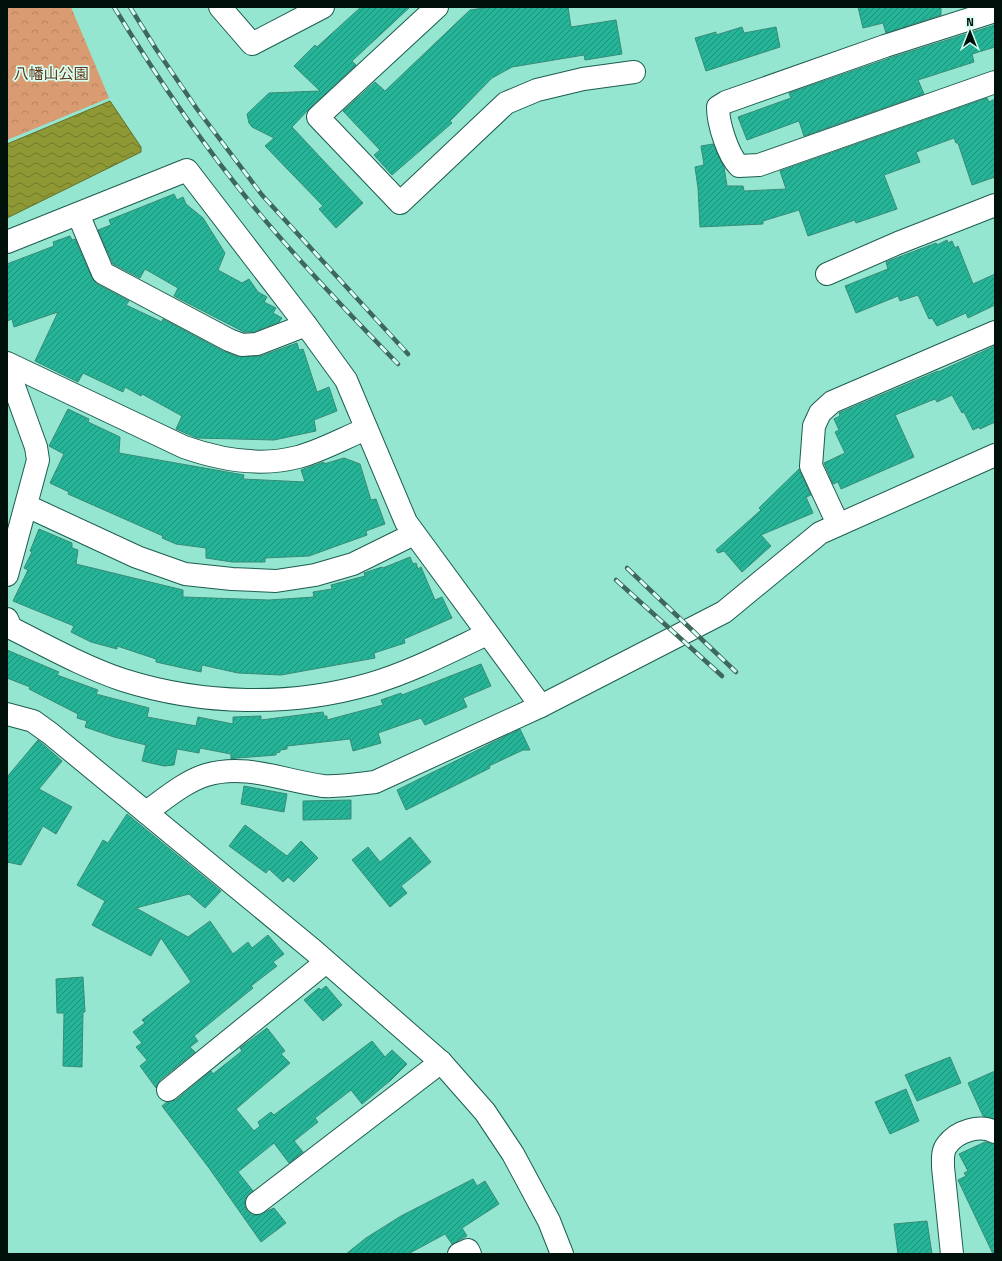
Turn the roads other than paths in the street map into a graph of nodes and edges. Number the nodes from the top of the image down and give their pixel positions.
1 (220, 7) edge
2 (324, 7) edge
3 (437, 7) edge
4 (995, 11) edge
5 (634, 72) dead end
6 (995, 82) edge
7 (995, 205) edge
8 (78, 214) junction
9 (7, 242) edge
10 (827, 274) dead end
11 (306, 325) junction
12 (995, 332) edge
13 (7, 362) edge
14 (7, 368) edge
15 (366, 429) junction
16 (995, 455) edge
17 (27, 506) junction
18 (838, 524) junction
19 (414, 534) junction
20 (7, 575) edge
21 (7, 619) edge
22 (487, 634) junction
23 (542, 706) junction
24 (7, 714) edge
25 (146, 812) junction
26 (326, 962) junction
27 (441, 1062) junction
28 (168, 1090) dead end
29 (995, 1132) edge
30 (257, 1203) dead end
31 (459, 1254) edge
32 (470, 1254) edge
33 (562, 1254) edge
34 (952, 1254) edge

1 - 2 street
3 - 5 street
4 - 6 street
7 - 10 street
8 - 9 street
8 - 11 street
8 - 11 street
11 - 15 street
12 - 18 street
13 - 15 street
14 - 17 street
15 - 19 street
16 - 18 street
17 - 19 street
17 - 20 street
18 - 23 street
19 - 22 street
21 - 22 street
22 - 23 street
23 - 25 street
24 - 25 street
25 - 26 street
26 - 27 street
26 - 28 street
27 - 30 street
27 - 33 street
29 - 34 street
31 - 32 street

